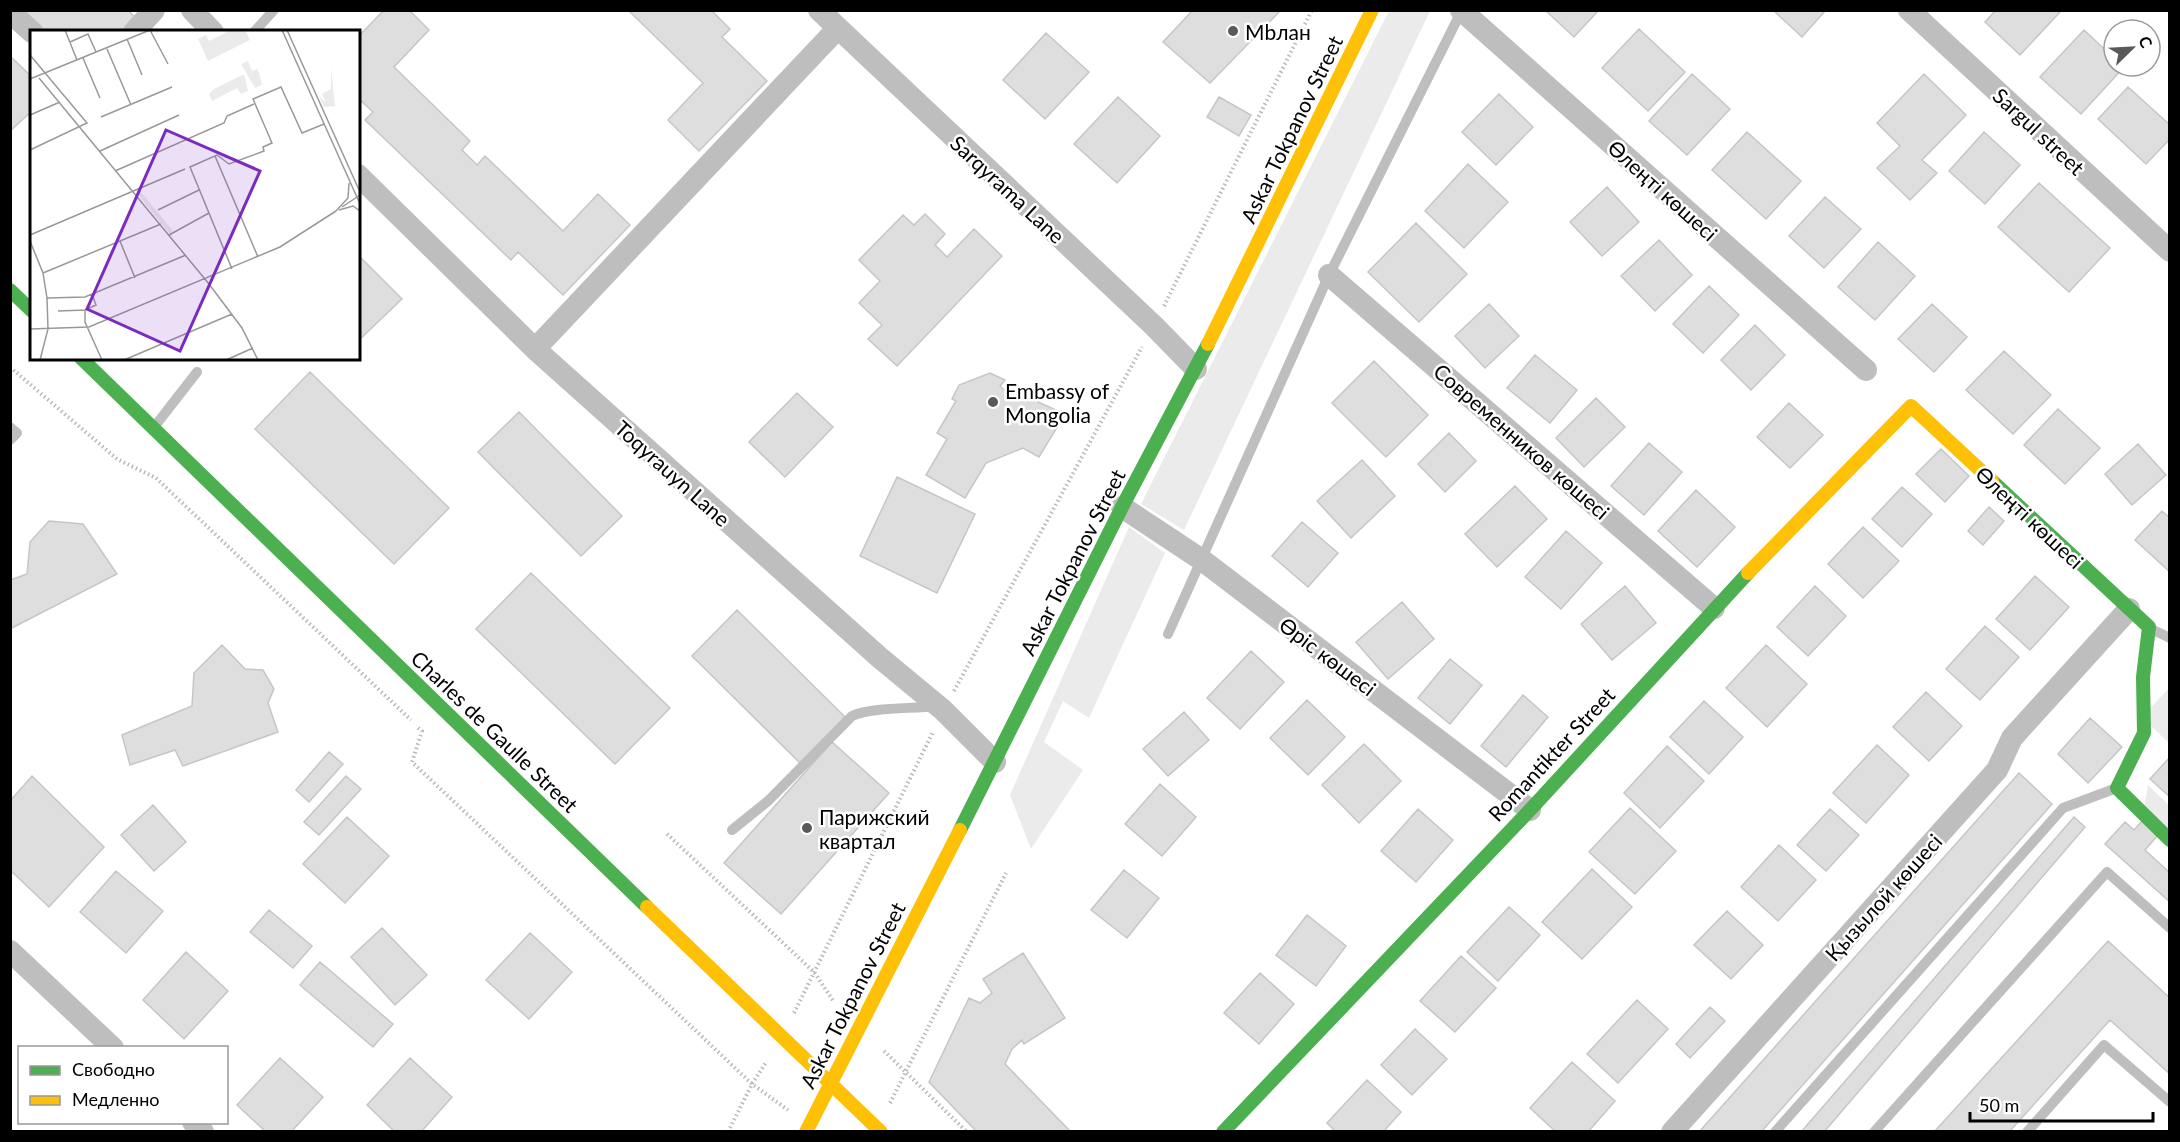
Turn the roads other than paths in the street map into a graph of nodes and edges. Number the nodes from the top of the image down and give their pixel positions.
1 (154, 10) edge
2 (192, 10) edge
3 (274, 10) edge
4 (819, 10) edge
5 (1372, 10) edge
6 (1909, 10) edge
7 (1461, 11) edge
8 (10, 12) edge
9 (838, 28) junction
10 (30, 30) edge
11 (136, 30) edge
12 (211, 30) edge
13 (256, 30) edge
14 (360, 177) edge
15 (2169, 251) edge
16 (1329, 275) junction
17 (10, 290) edge
18 (30, 309) edge
19 (535, 350) junction
20 (83, 360) edge
21 (1196, 369) junction
22 (1866, 370) dead end
23 (197, 372) dead end
24 (1911, 406) joint
25 (10, 428) edge
26 (153, 428) junction
27 (10, 440) edge
28 (1122, 507) junction
29 (1202, 560) junction
30 (1714, 608) junction
31 (2129, 609) junction
32 (2148, 627) junction
33 (1168, 634) dead end
34 (2169, 638) edge
35 (941, 708) junction
36 (995, 762) junction
37 (2117, 788) junction
38 (1530, 810) junction
39 (732, 830) dead end
40 (2169, 840) edge
41 (2169, 928) edge
42 (10, 951) edge
43 (112, 1046) edge
44 (829, 1084) junction
45 (2169, 1102) edge
46 (807, 1129) edge
47 (881, 1131) edge
48 (1223, 1131) edge
49 (1672, 1131) edge
50 (1775, 1131) edge
51 (1874, 1131) edge
52 (2027, 1131) edge

1 - 11 street
2 - 12 street
3 - 13 lane
4 - 9 street, Sarqyrama Lane
5 - 21 street, Askar Tokpanov Street
6 - 15 street, Sargul street
7 - 16 lane
7 - 22 street, Өлеңті көшесі
8 - 10 street
9 - 19 street
9 - 21 street, Sarqyrama Lane
14 - 19 street, Toqyrauyn Lane
16 - 29 lane
16 - 30 street, Современников көшесі
17 - 18 street
19 - 35 street, Toqyrauyn Lane
20 - 26 street, Charles de Gaulle Street
21 - 28 street, Askar Tokpanov Street
23 - 26 lane
24 - 30 street, Romantikter Street
24 - 31 street, Өлеңті көшесі
25 - 27 lane
26 - 44 street, Charles de Gaulle Street
28 - 29 street, Өріс көшесі
28 - 36 street, Askar Tokpanov Street
29 - 33 lane
29 - 38 street, Өріс көшесі
30 - 38 street, Romantikter Street
31 - 32 street, Өлеңті көшесі
31 - 49 street, Қызылой көшесі
32 - 34 lane
32 - 37 street
35 - 36 street, Toqyrauyn Lane
35 - 39 lane
36 - 44 street, Askar Tokpanov Street
37 - 40 street
37 - 50 lane
38 - 48 street, Romantikter Street
41 - 51 lane
42 - 43 street
44 - 46 street, Askar Tokpanov Street
44 - 47 street, Charles de Gaulle Street
45 - 52 lane

